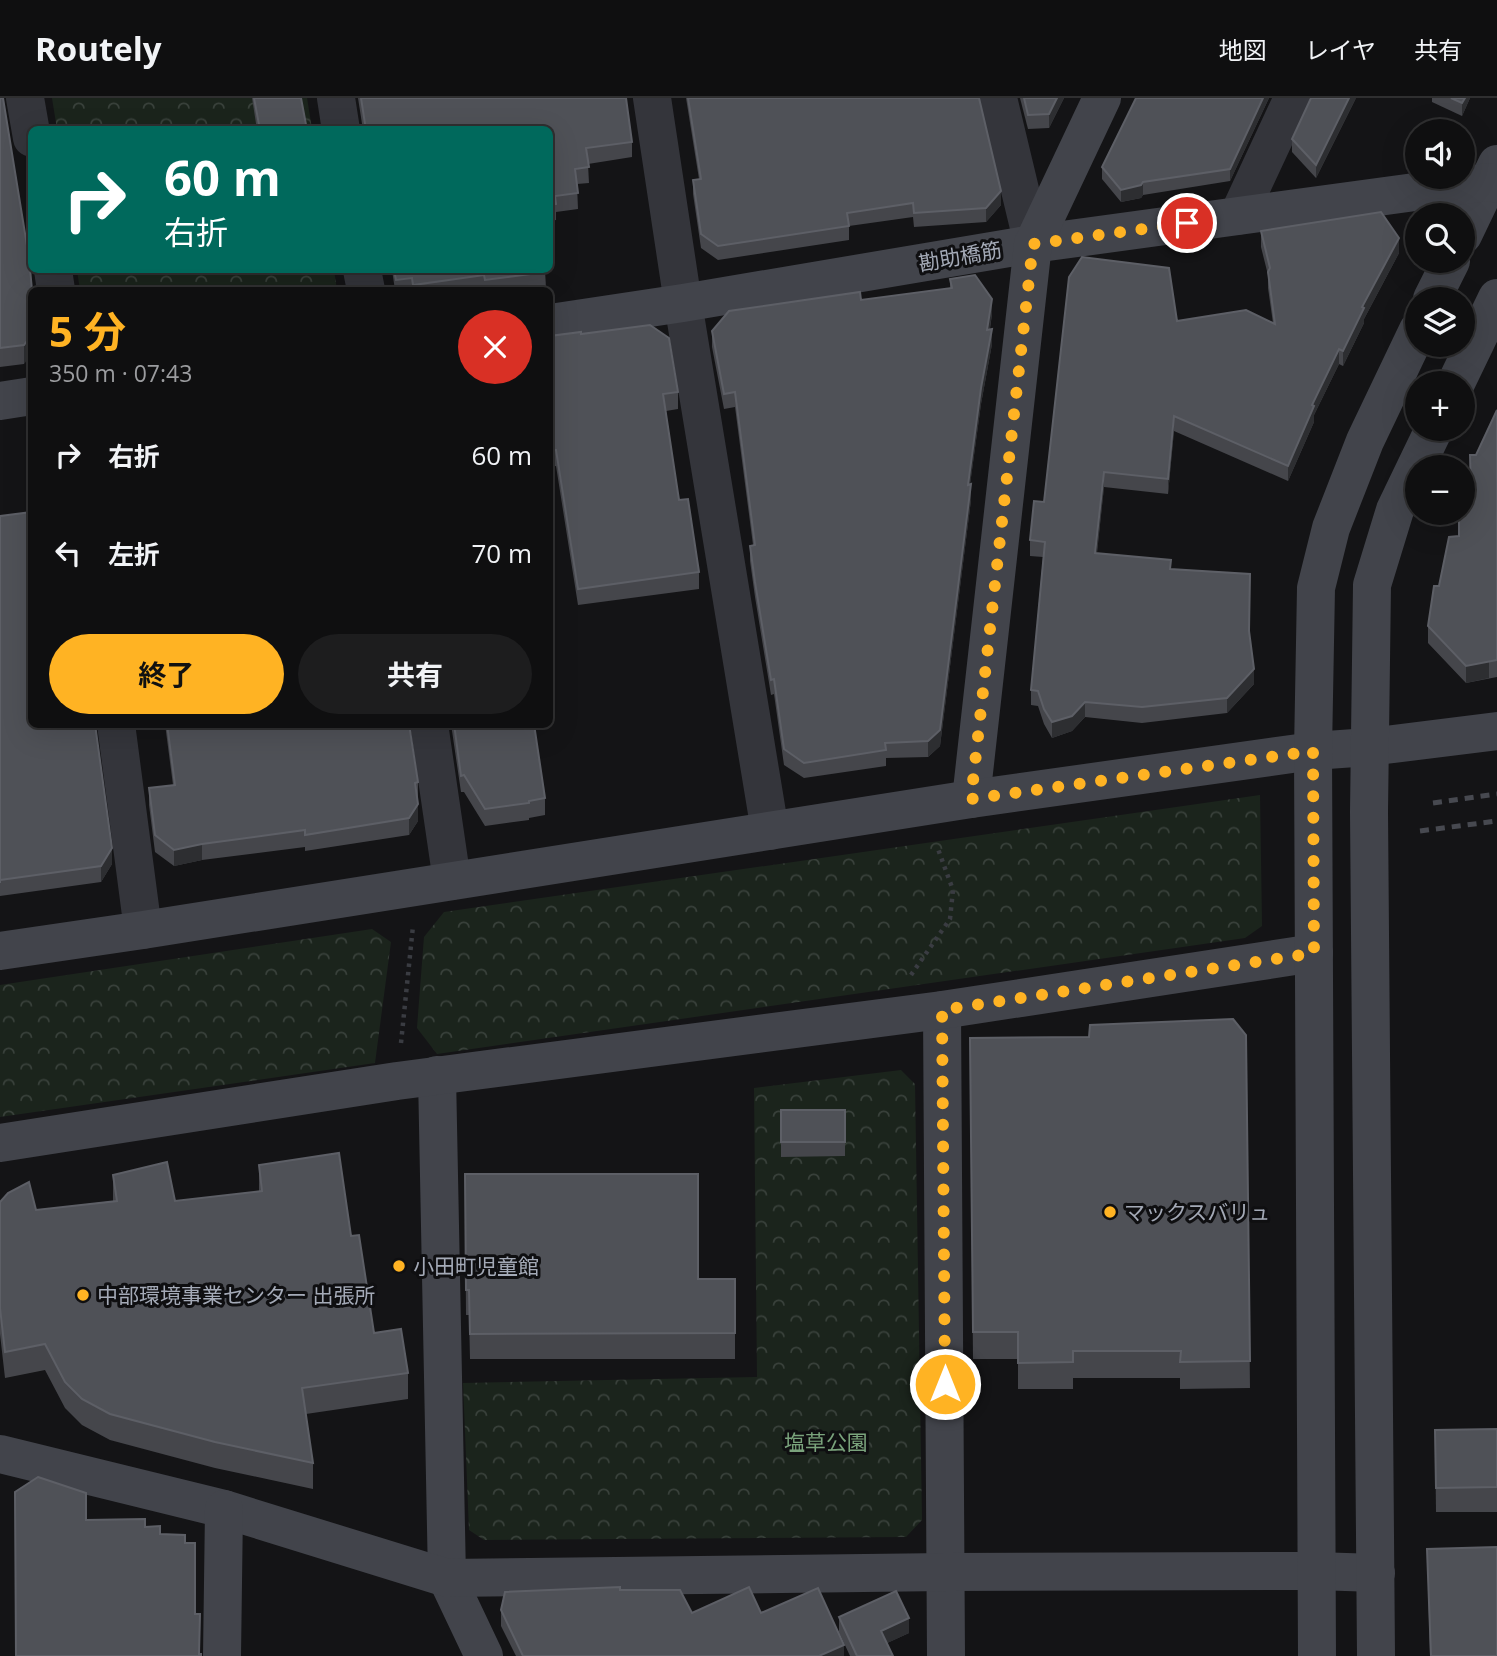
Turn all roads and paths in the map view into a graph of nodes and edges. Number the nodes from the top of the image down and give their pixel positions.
1 (25, 98) edge
2 (336, 98) edge
3 (652, 98) edge
4 (998, 98) edge
5 (1102, 98) edge
6 (1293, 98) edge
7 (30, 126) edge
8 (340, 126) edge
9 (1494, 176) edge
10 (1475, 212) edge
11 (1238, 216) junction
12 (1033, 244) junction
13 (1497, 298) edge
14 (683, 303) junction
15 (553, 323) edge
16 (1405, 357) edge
17 (1462, 371) edge
18 (28, 397) edge
19 (0, 401) edge
20 (1428, 441) edge
21 (117, 728) edge
22 (429, 728) edge
23 (1497, 732) edge
24 (1369, 747) junction
25 (1313, 751) junction
26 (971, 799) junction
27 (771, 831) junction
28 (937, 849) dead end
29 (435, 884) junction
30 (142, 930) junction
31 (0, 951) edge
32 (1314, 953) junction
33 (909, 979) dead end
34 (942, 1010) junction
35 (438, 1075) junction
36 (397, 1081) junction
37 (0, 1143) edge
38 (0, 1454) edge
39 (224, 1509) junction
40 (1316, 1571) junction
41 (946, 1572) junction
42 (1376, 1573) junction
43 (447, 1578) junction
44 (222, 1656) edge
45 (484, 1656) edge
46 (946, 1656) edge
47 (1317, 1656) edge
48 (1376, 1656) edge

1 - 7 street
2 - 8 street
3 - 14 street
4 - 12 street
5 - 12 street
6 - 11 street
9 - 10 street
9 - 11 street, 勘助橋筋
11 - 12 street, 勘助橋筋
12 - 14 street, 勘助橋筋
12 - 26 street
13 - 17 street
14 - 15 street, 勘助橋筋
14 - 27 street
16 - 25 street
18 - 19 street
20 - 24 street
21 - 30 street
22 - 29 street
23 - 24 street
24 - 25 street
24 - 42 street
25 - 26 street
25 - 32 street
26 - 27 street
27 - 29 street
28 - 33 path
29 - 30 street
29 - 36 path
30 - 31 street
32 - 34 street
32 - 40 street
34 - 35 street
34 - 41 street
35 - 36 street
35 - 43 street
36 - 37 street
38 - 39 street
39 - 43 street
39 - 44 street
40 - 41 street
40 - 42 street
40 - 47 street
41 - 43 street
41 - 46 street
42 - 48 street
43 - 45 street

